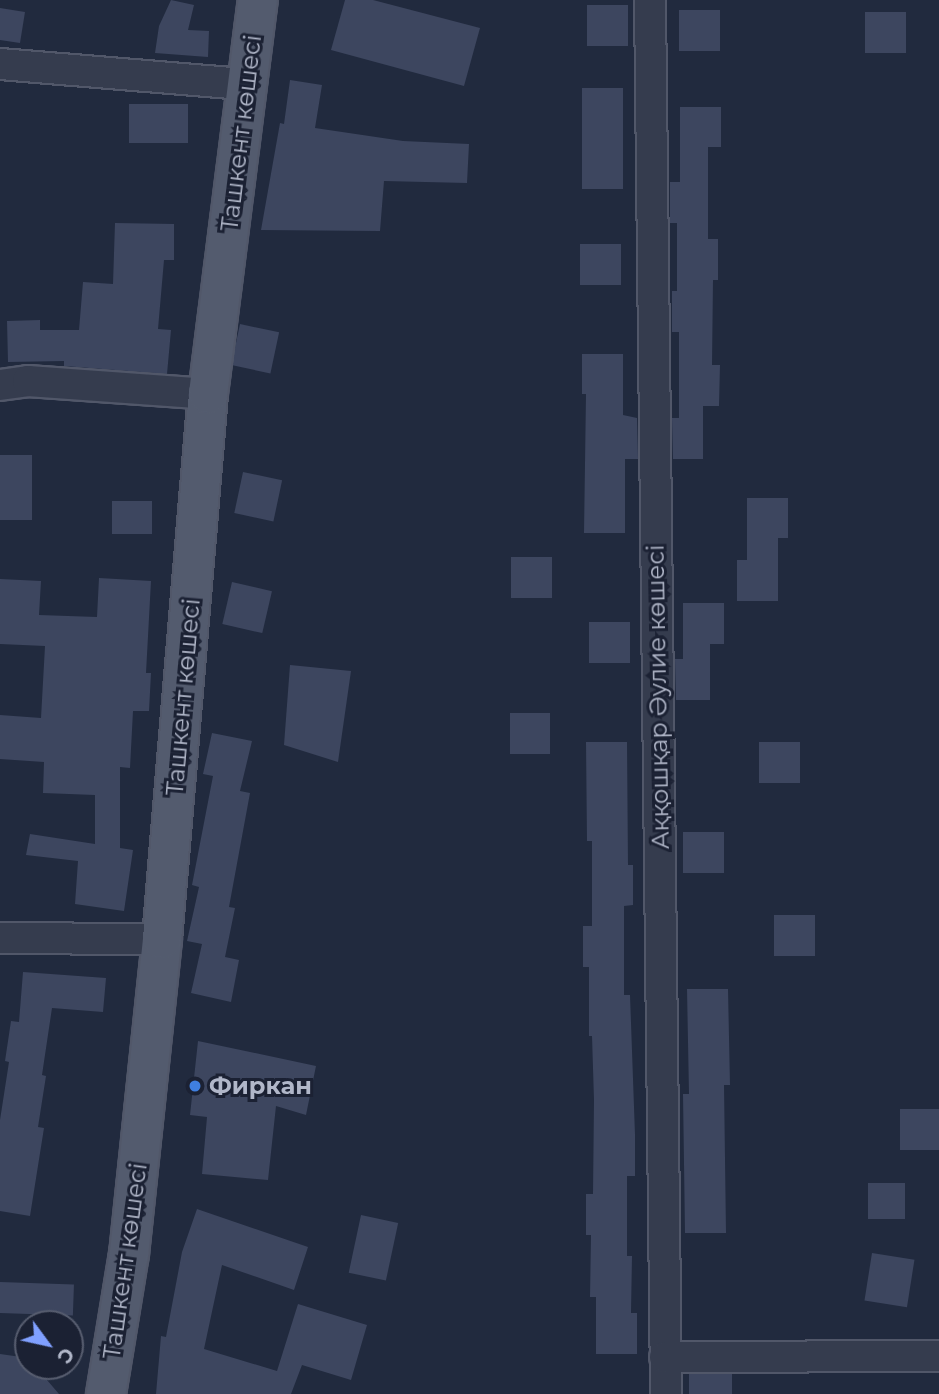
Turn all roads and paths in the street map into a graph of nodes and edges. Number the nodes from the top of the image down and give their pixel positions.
1 (258, 0) edge
2 (650, 0) edge
3 (0, 64) edge
4 (245, 84) junction
5 (0, 385) edge
6 (208, 394) junction
7 (0, 938) edge
8 (162, 939) junction
9 (939, 1356) edge
10 (665, 1357) junction
11 (106, 1394) edge
12 (666, 1394) edge

1 - 4 main road, Ташкент көшесі
2 - 10 street, Аққошқар Әулие көшесі
3 - 4 street
4 - 6 main road, Ташкент көшесі
5 - 6 street
6 - 8 main road, Ташкент көшесі
7 - 8 street
8 - 11 main road, Ташкент көшесі
9 - 10 street
10 - 12 street, Аққошқар Әулие көшесі

